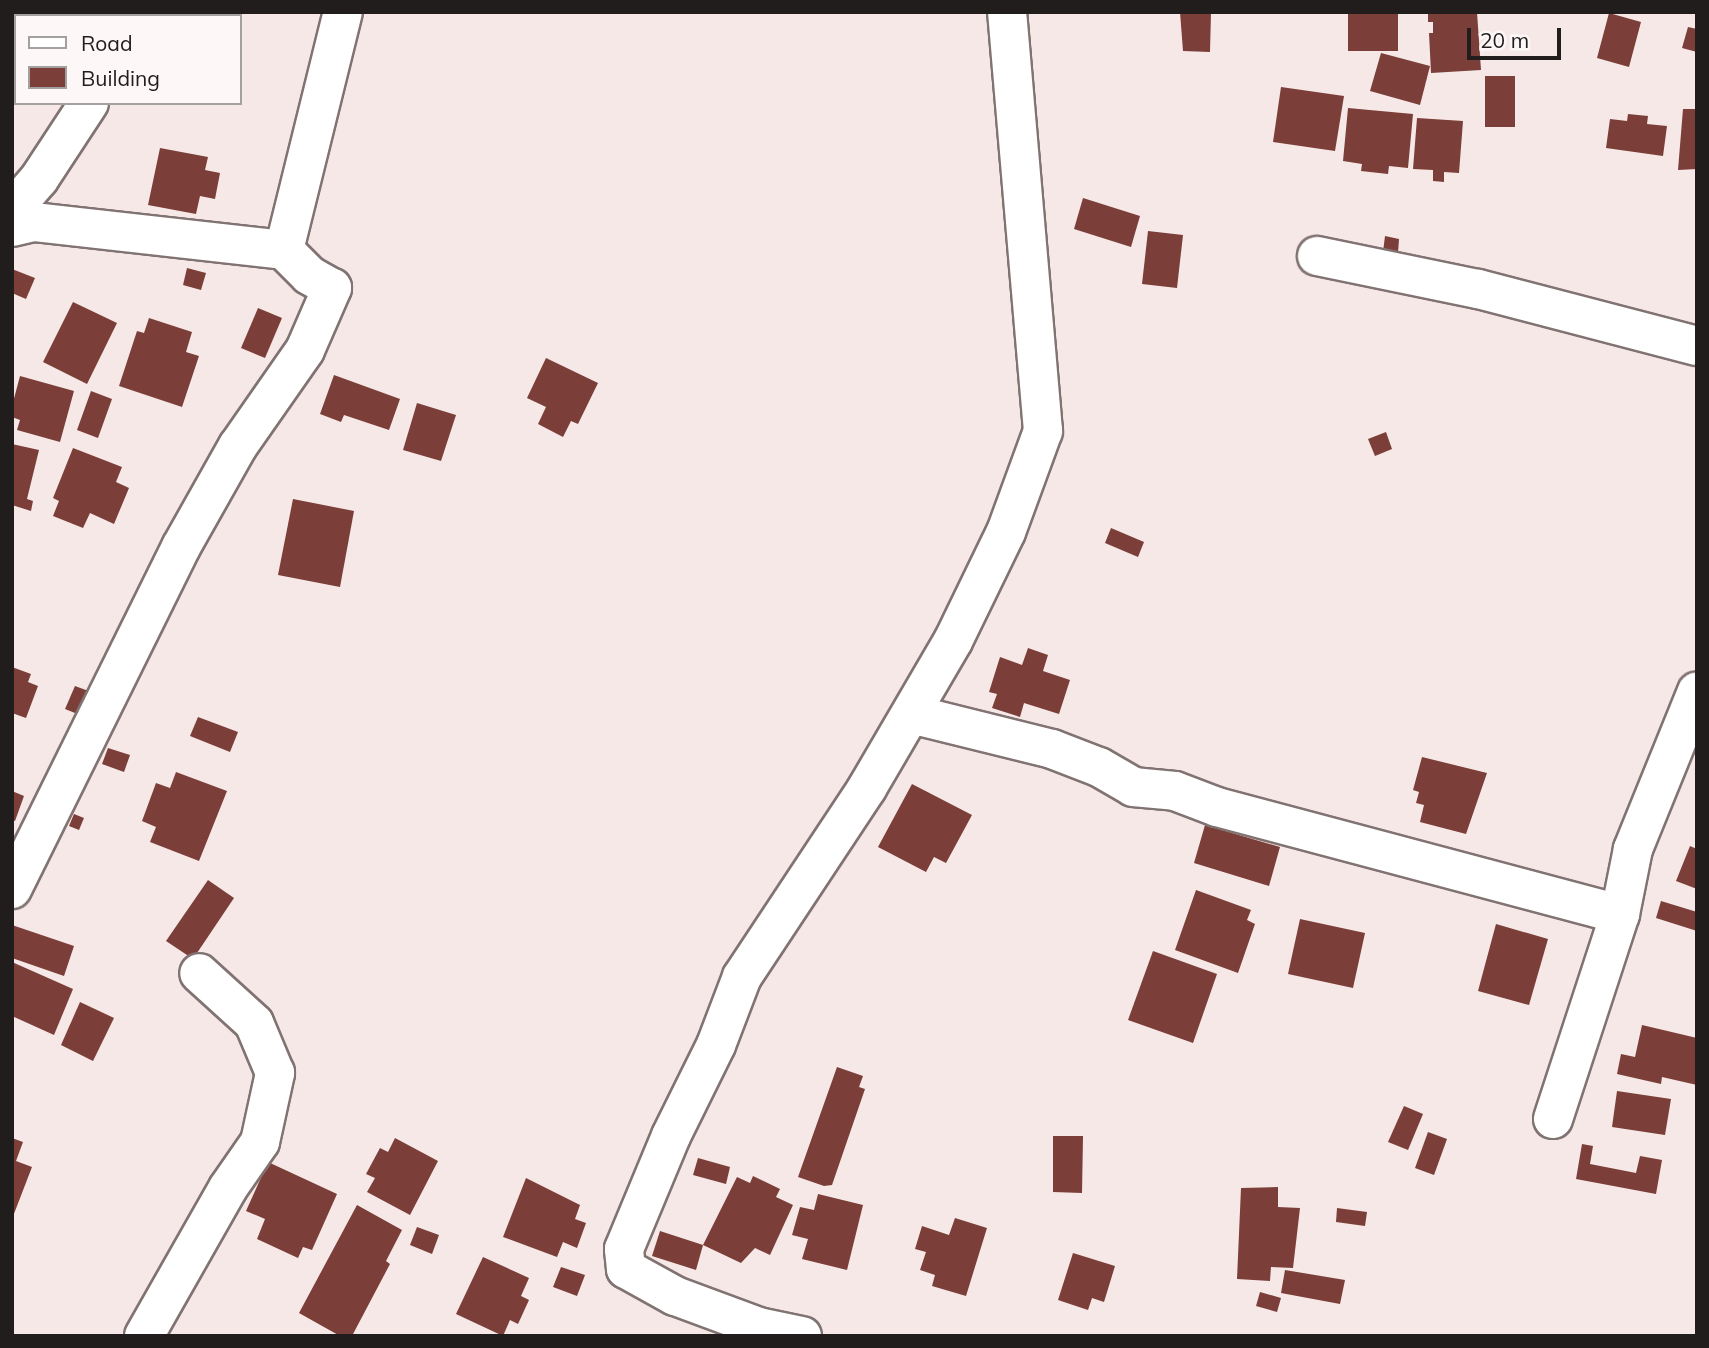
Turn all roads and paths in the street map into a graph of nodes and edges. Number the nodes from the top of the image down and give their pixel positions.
1 (343, 12) edge
2 (1007, 12) edge
3 (88, 105) edge
4 (12, 210) edge
5 (12, 227) edge
6 (284, 250) junction
7 (1317, 256) dead end
8 (1697, 346) edge
9 (1697, 691) edge
10 (911, 714) junction
11 (12, 890) edge
12 (1620, 914) junction
13 (199, 973) dead end
14 (1553, 1119) dead end
15 (144, 1336) edge
16 (802, 1336) edge

1 - 6 street
2 - 10 street
3 - 4 street
5 - 6 street
6 - 11 street
7 - 8 street
9 - 12 street
10 - 12 street
10 - 16 street
12 - 14 street
13 - 15 street

